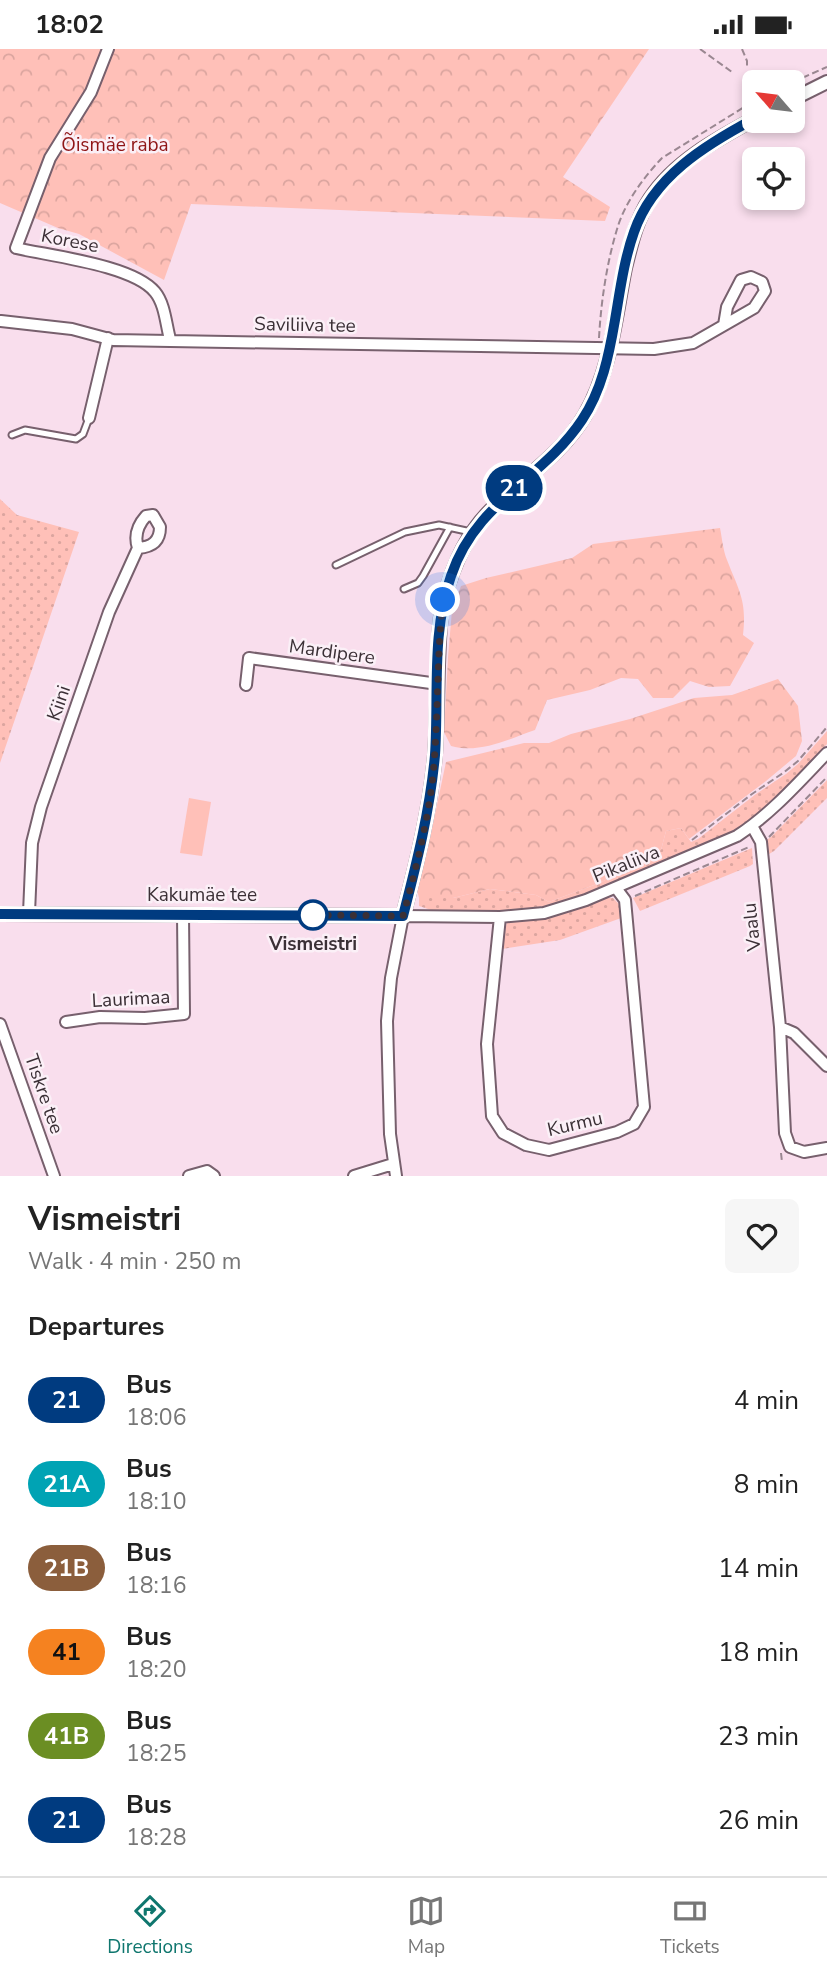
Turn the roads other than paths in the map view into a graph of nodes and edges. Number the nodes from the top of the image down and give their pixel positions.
1 (108, 49) edge
2 (827, 82) edge
3 (805, 93) edge
4 (742, 127) edge
5 (1, 321) edge
6 (724, 325) junction
7 (108, 338) junction
8 (170, 339) junction
9 (610, 348) junction
10 (89, 418) joint
11 (12, 435) dead end
12 (450, 527) junction
13 (473, 533) junction
14 (138, 548) junction
15 (336, 565) dead end
16 (404, 589) dead end
17 (438, 684) junction
18 (246, 685) dead end
19 (827, 754) edge
20 (752, 826) junction
21 (616, 888) junction
22 (29, 913) junction
23 (0, 914) edge
24 (183, 915) junction
25 (403, 916) junction
26 (500, 917) junction
27 (66, 1022) dead end
28 (0, 1024) edge
29 (780, 1027) junction
30 (827, 1066) edge
31 (827, 1148) edge
32 (393, 1164) junction
33 (54, 1176) edge
34 (189, 1176) edge
35 (214, 1176) edge
36 (354, 1176) edge
37 (396, 1176) edge

1 - 8 street, Korese
2 - 3 street
4 - 9 street
5 - 7 street, Saviliiva tee
6 - 6 street, Saviliiva tee
6 - 9 street, Saviliiva tee
7 - 8 street, Saviliiva tee
7 - 10 street
8 - 9 street, Saviliiva tee
9 - 13 street
10 - 11 lane
12 - 13 lane
12 - 15 lane
12 - 16 lane
13 - 17 street
14 - 14 street, Kiini
14 - 22 street, Kiini
17 - 18 street, Mardipere
17 - 25 street
19 - 20 street, Pikaliiva
20 - 21 street, Pikaliiva
20 - 29 street, Vaalu
21 - 26 street, Pikaliiva
21 - 26 street, Kurmu
22 - 23 street, Kakumäe tee
22 - 24 street, Kakumäe tee
24 - 25 street, Kakumäe tee
24 - 27 street, Laurimaa
25 - 26 street, Pikaliiva
25 - 32 street
28 - 33 street, Tiskre tee
29 - 30 street
29 - 31 street, Vaalu
32 - 36 street
32 - 37 street
34 - 35 street

